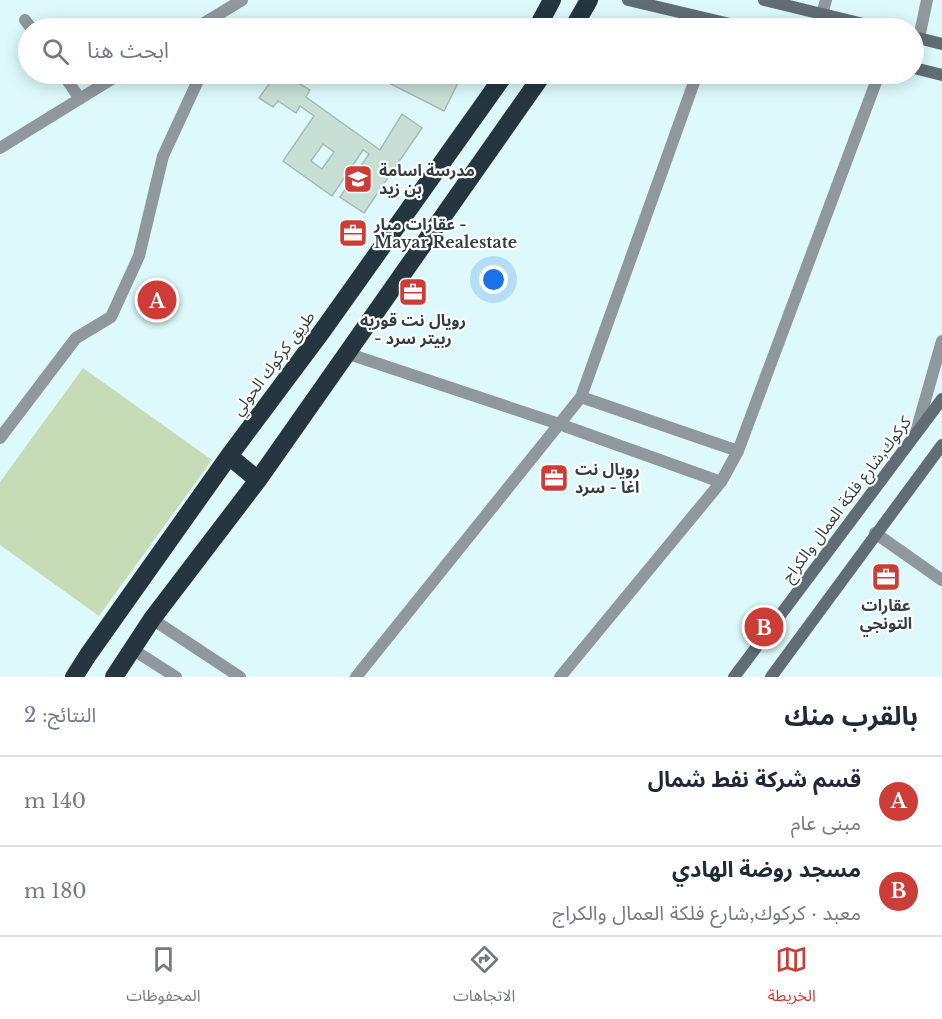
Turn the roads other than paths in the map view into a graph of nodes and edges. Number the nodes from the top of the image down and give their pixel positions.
1 (552, 0) edge
2 (589, 0) edge
3 (628, 0) edge
4 (764, 0) edge
5 (826, 0) edge
6 (927, 0) edge
7 (238, 1) edge
8 (822, 14) junction
9 (218, 15) junction
10 (213, 18) edge
11 (217, 18) edge
12 (542, 18) edge
13 (579, 18) edge
14 (691, 18) edge
15 (839, 18) edge
16 (922, 18) edge
17 (924, 39) edge
18 (942, 44) edge
19 (924, 70) edge
20 (942, 75) edge
21 (70, 84) edge
22 (104, 84) edge
23 (196, 84) edge
24 (498, 84) edge
25 (536, 84) edge
26 (693, 84) edge
27 (875, 84) edge
28 (80, 99) junction
29 (0, 148) edge
30 (942, 341) edge
31 (346, 353) junction
32 (580, 397) junction
33 (942, 399) edge
34 (559, 423) junction
35 (916, 434) junction
36 (0, 438) edge
37 (942, 445) edge
38 (738, 451) junction
39 (229, 456) junction
40 (258, 480) junction
41 (721, 482) junction
42 (875, 533) junction
43 (942, 580) edge
44 (152, 619) junction
45 (132, 649) junction
46 (74, 677) edge
47 (114, 677) edge
48 (176, 677) edge
49 (240, 677) edge
50 (356, 677) edge
51 (560, 677) edge
52 (734, 677) edge
53 (771, 677) edge

1 - 12 highway
2 - 13 highway
3 - 14 main road
4 - 8 main road
5 - 8 street
6 - 16 street
7 - 9 street
8 - 15 main road
9 - 10 street
9 - 11 street
17 - 18 main road
19 - 20 main road
21 - 28 street
22 - 28 street
23 - 36 street
24 - 39 highway, طريق كركوك الحولي
25 - 31 highway
26 - 32 street
27 - 38 street
28 - 29 street
30 - 35 street
31 - 34 street
31 - 40 highway
32 - 34 street
32 - 38 street
33 - 35 main road, كركوك,شارع فلكة العمال والكراج
34 - 41 street
34 - 50 street
35 - 52 main road, كركوك,شارع فلكة العمال والكراج
37 - 42 main road
38 - 41 street
39 - 40 highway
39 - 46 highway, طريق كركوك الحولي
40 - 44 highway
41 - 51 street
42 - 43 street
42 - 53 main road
44 - 45 highway
44 - 49 street
45 - 47 highway
45 - 48 street

